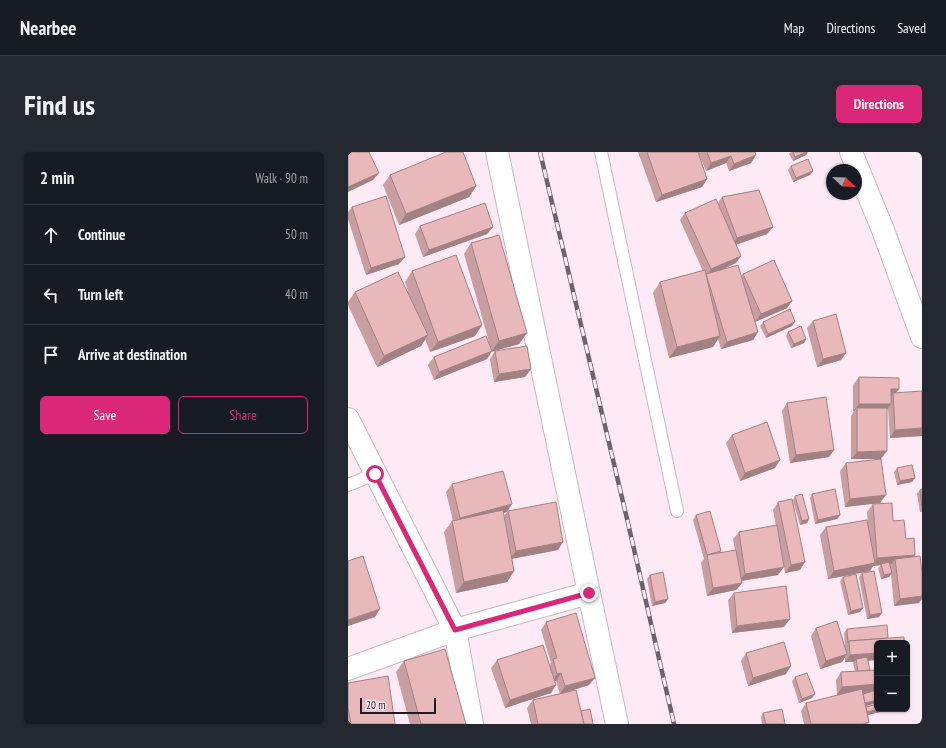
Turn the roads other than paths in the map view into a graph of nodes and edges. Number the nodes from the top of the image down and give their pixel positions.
1 (497, 152) edge
2 (600, 152) edge
3 (851, 152) edge
4 (922, 337) edge
5 (348, 418) edge
6 (375, 474) junction
7 (348, 485) edge
8 (677, 511) dead end
9 (589, 593) junction
10 (455, 630) junction
11 (348, 669) edge
12 (472, 724) edge
13 (617, 724) edge

1 - 9 street
2 - 8 lane
3 - 4 street
5 - 6 street
6 - 7 lane
6 - 10 street
9 - 10 street
9 - 13 street
10 - 11 street
10 - 12 street

